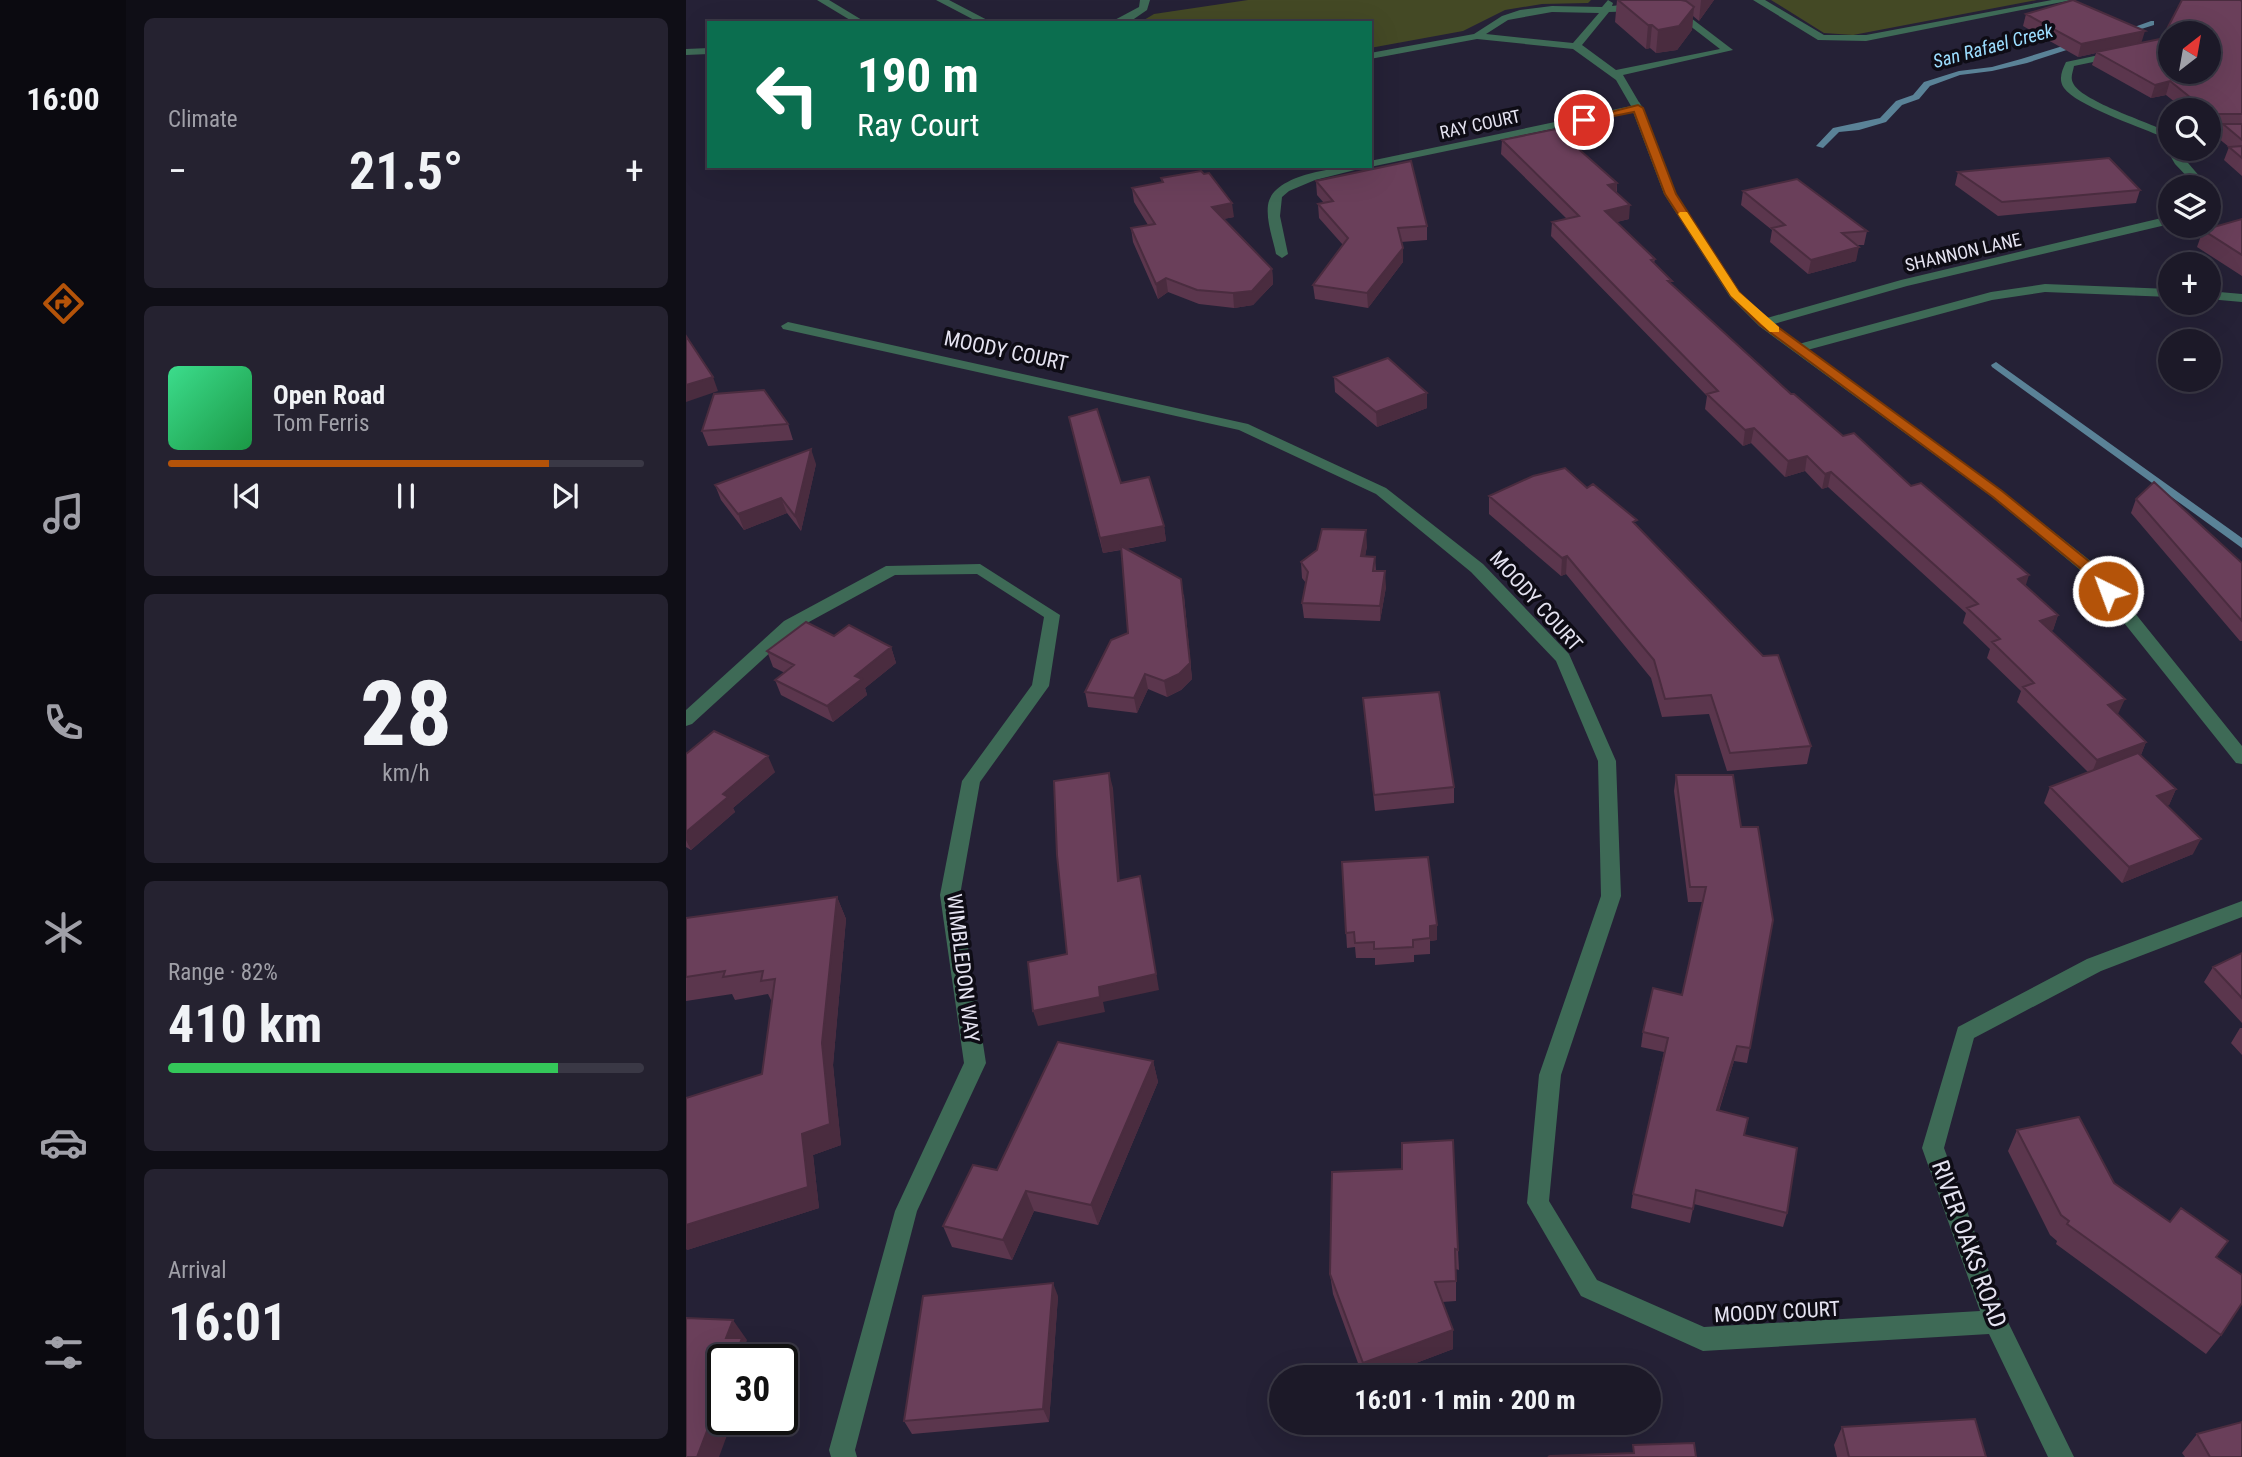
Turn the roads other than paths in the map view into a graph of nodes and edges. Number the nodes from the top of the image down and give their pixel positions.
1 (822, 0) edge
2 (941, 0) edge
3 (1145, 0) edge
4 (1758, 0) edge
5 (2067, 0) edge
6 (1608, 5) edge
7 (1650, 11) edge
8 (1663, 14) edge
9 (859, 21) edge
10 (984, 21) edge
11 (1126, 21) edge
12 (1477, 36) junction
13 (1576, 46) junction
14 (707, 51) edge
15 (686, 52) edge
16 (2131, 52) edge
17 (1372, 56) edge
18 (1614, 74) junction
19 (1636, 106) junction
20 (2158, 129) edge
21 (2221, 132) edge
22 (2242, 132) edge
23 (2178, 161) edge
24 (1372, 164) edge
25 (1353, 168) edge
26 (2191, 175) edge
27 (2158, 223) edge
28 (1282, 254) dead end
29 (2158, 293) edge
30 (2221, 296) edge
31 (2242, 298) edge
32 (1764, 323) junction
33 (788, 326) dead end
34 (1800, 348) junction
35 (686, 720) edge
36 (2242, 758) edge
37 (2242, 909) edge
38 (1996, 1322) junction
39 (844, 1457) edge
40 (2061, 1457) edge

1 - 9 street
2 - 10 street
3 - 11 street
4 - 5 street
6 - 7 street
6 - 12 street
6 - 13 street
8 - 18 street
12 - 13 street
12 - 17 street
13 - 18 street
14 - 15 street
16 - 20 street
18 - 19 street
19 - 24 street, RAY COURT
19 - 32 street
21 - 22 street
23 - 26 street
25 - 28 street
27 - 32 street, SHANNON LANE
29 - 34 street
30 - 31 street
32 - 34 street
33 - 38 street, MOODY COURT
34 - 36 street
35 - 39 street, WIMBLEDON WAY
37 - 38 street, RIVER OAKS ROAD
38 - 40 street, RIVER OAKS ROAD

